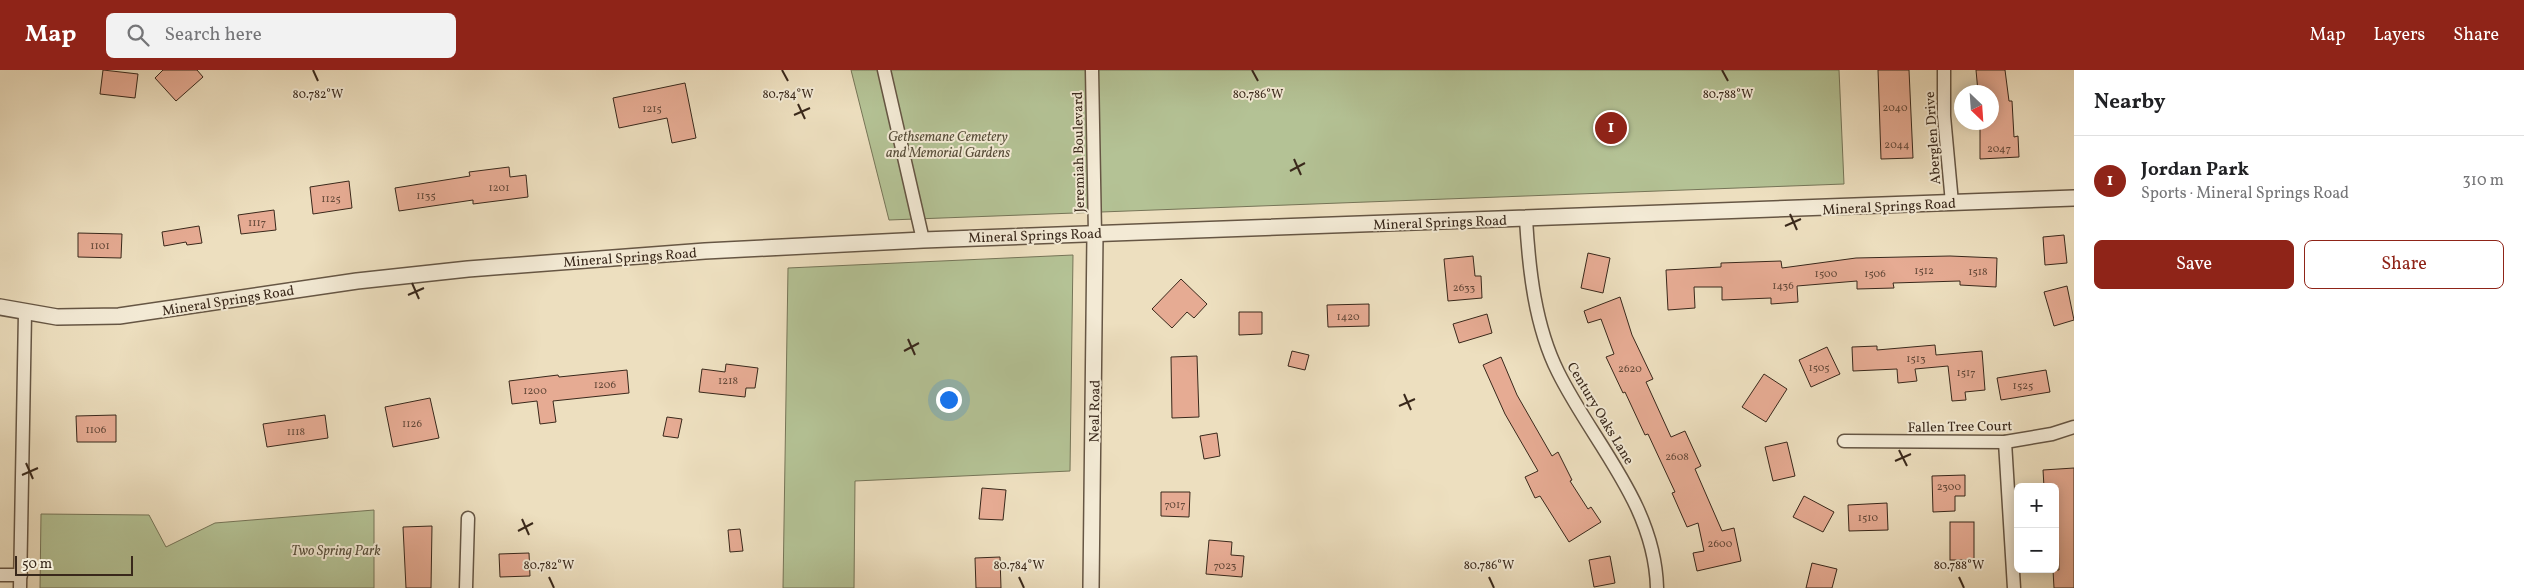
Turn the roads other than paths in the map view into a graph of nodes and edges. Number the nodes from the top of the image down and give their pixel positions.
1 (884, 70) edge
2 (1092, 70) edge
3 (1944, 70) edge
4 (2074, 198) edge
5 (1952, 203) junction
6 (1526, 219) junction
7 (1095, 234) junction
8 (923, 240) junction
9 (0, 307) edge
10 (25, 313) junction
11 (2074, 427) edge
12 (1844, 441) dead end
13 (2005, 442) junction
14 (468, 518) dead end
15 (0, 575) edge
16 (20, 582) edge
17 (466, 588) edge
18 (1091, 588) edge
19 (1657, 588) edge
20 (2014, 588) edge

1 - 8 street
2 - 7 street, Jeremiah Boulevard
3 - 5 street, Aberglen Drive
4 - 5 street, Mineral Springs Road
5 - 6 street, Mineral Springs Road
6 - 7 street, Mineral Springs Road
6 - 19 street, Century Oaks Lane
7 - 8 street, Mineral Springs Road
7 - 18 street, Neal Road
8 - 10 street, Mineral Springs Road
9 - 10 street, Mineral Springs Road
10 - 16 street
11 - 13 street, Fallen Tree Court
12 - 13 street, Fallen Tree Court
13 - 20 street
14 - 17 street
15 - 16 street

